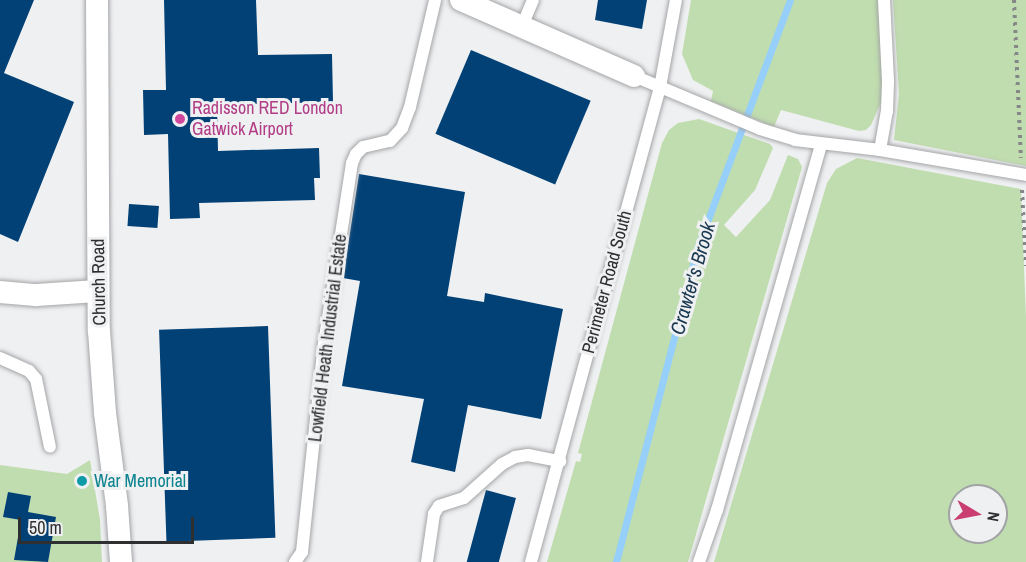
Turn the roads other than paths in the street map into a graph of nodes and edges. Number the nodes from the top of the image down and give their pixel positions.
1 (97, 0) edge
2 (435, 0) edge
3 (461, 0) edge
4 (533, 0) edge
5 (675, 0) edge
6 (884, 0) edge
7 (522, 26) junction
8 (634, 76) joint
9 (660, 87) junction
10 (821, 144) junction
11 (880, 150) junction
12 (1024, 174) edge
13 (98, 291) junction
14 (0, 292) edge
15 (0, 358) edge
16 (50, 447) dead end
17 (560, 461) junction
18 (121, 562) edge
19 (295, 562) edge
20 (427, 562) edge
21 (531, 562) edge
22 (699, 562) edge

1 - 13 street, Church Road
2 - 19 lane, Lowfield Heath Industrial Estate
3 - 7 street
4 - 7 lane
5 - 9 lane, Perimeter Road South
6 - 11 lane
7 - 8 street
8 - 9 lane
9 - 10 lane
9 - 17 lane, Perimeter Road South
10 - 11 lane
10 - 22 lane
11 - 12 lane
13 - 14 street
13 - 18 street, Church Road
15 - 16 lane
17 - 20 lane
17 - 21 lane, Perimeter Road South

